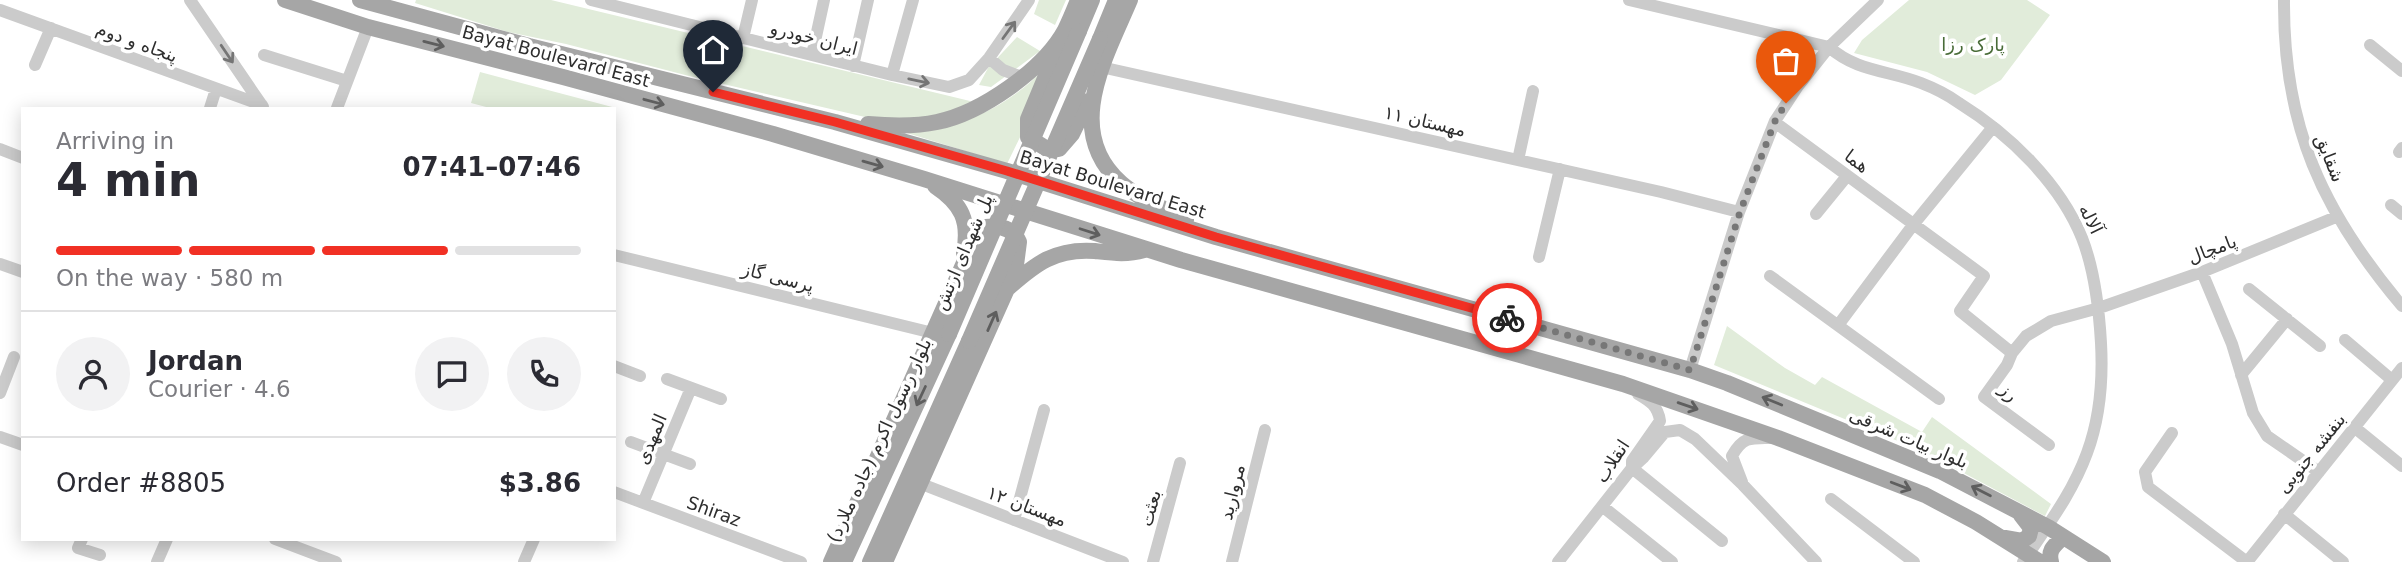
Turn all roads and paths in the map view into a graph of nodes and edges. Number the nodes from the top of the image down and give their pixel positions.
1 (190, 0) edge
2 (285, 0) edge
3 (360, 0) edge
4 (591, 0) edge
5 (752, 0) edge
6 (824, 0) edge
7 (868, 0) edge
8 (913, 0) edge
9 (1028, 0) edge
10 (1078, 0) edge
11 (1093, 0) edge
12 (1116, 0) edge
13 (1130, 0) edge
14 (1629, 0) edge
15 (1878, 0) edge
16 (2284, 0) edge
17 (404, 5) edge
18 (639, 6) edge
19 (0, 10) edge
20 (368, 27) junction
21 (51, 29) junction
22 (1072, 31) junction
23 (503, 38) junction
24 (743, 38) junction
25 (2370, 45) dead end
26 (529, 46) junction
27 (1829, 47) junction
28 (264, 55) dead end
29 (812, 55) junction
30 (989, 58) junction
31 (499, 60) junction
32 (35, 65) dead end
33 (853, 66) junction
34 (525, 67) junction
35 (1101, 67) junction
36 (2402, 71) edge
37 (892, 75) junction
38 (1022, 77) junction
39 (347, 81) junction
40 (216, 89) junction
41 (1093, 89) junction
42 (1533, 91) dead end
43 (210, 107) edge
44 (263, 107) edge
45 (337, 107) edge
46 (835, 122) junction
47 (1780, 126) dead end
48 (1993, 127) junction
49 (0, 149) edge
50 (21, 157) edge
51 (1518, 160) junction
52 (1560, 169) junction
53 (1847, 176) junction
54 (924, 179) junction
55 (2391, 205) dead end
56 (1740, 212) junction
57 (1816, 214) dead end
58 (2402, 214) edge
59 (2336, 217) junction
60 (1913, 225) junction
61 (1216, 237) junction
62 (1145, 249) junction
63 (616, 255) edge
64 (1539, 257) dead end
65 (0, 264) edge
66 (961, 270) junction
67 (21, 271) edge
68 (2202, 272) junction
69 (1770, 276) dead end
70 (1983, 276) joint
71 (1007, 289) junction
72 (2249, 289) dead end
73 (2402, 306) edge
74 (2099, 308) junction
75 (2287, 319) junction
76 (1839, 324) junction
77 (941, 334) junction
78 (2345, 340) dead end
79 (2320, 346) dead end
80 (2012, 352) junction
81 (13, 356) dead end
82 (616, 367) edge
83 (2402, 368) edge
84 (1690, 370) junction
85 (2241, 375) junction
86 (640, 376) dead end
87 (667, 379) dead end
88 (2392, 380) junction
89 (1623, 384) junction
90 (691, 388) junction
91 (0, 393) edge
92 (721, 399) dead end
93 (1939, 399) dead end
94 (1044, 410) dead end
95 (2354, 427) junction
96 (1265, 429) dead end
97 (2172, 433) dead end
98 (0, 437) edge
99 (1779, 438) junction
100 (631, 442) dead end
101 (21, 444) edge
102 (2049, 445) dead end
103 (663, 454) junction
104 (1180, 463) dead end
105 (690, 464) dead end
106 (2402, 466) edge
107 (1632, 468) junction
108 (2319, 472) junction
109 (919, 482) junction
110 (1743, 485) junction
111 (616, 493) edge
112 (1831, 499) dead end
113 (643, 503) junction
114 (1602, 506) junction
115 (2014, 508) junction
116 (2284, 514) junction
117 (1014, 520) junction
118 (2048, 527) junction
119 (2003, 538) junction
120 (2062, 538) junction
121 (81, 541) edge
122 (166, 541) edge
123 (280, 541) edge
124 (533, 541) edge
125 (1722, 541) dead end
126 (100, 555) dead end
127 (767, 556) edge
128 (2030, 560) edge
129 (157, 562) edge
130 (336, 562) edge
131 (524, 562) edge
132 (801, 562) edge
133 (831, 562) edge
134 (844, 562) edge
135 (870, 562) edge
136 (885, 562) edge
137 (1123, 562) edge
138 (1153, 562) edge
139 (1232, 562) edge
140 (1558, 562) edge
141 (1672, 562) edge
142 (1816, 562) edge
143 (1914, 562) edge
144 (2052, 562) edge
145 (2103, 562) edge
146 (2248, 562) edge
147 (2343, 562) edge

1 -> 44 street
2 - 20 main road, Bayat Boulevard East
3 - 17 main road, Bayat Boulevard East
4 - 18 street, ایران خودرو
5 - 24 street
6 - 29 street
7 - 33 street
8 - 37 street
30 -> 9 street
10 - 22 main road
11 - 22 main road
12 - 135 main road, bridge
13 - 35 main road
14 - 27 street, آلاله
15 - 27 street
16 - 59 street, شقایق
17 - 23 main road, Bayat Boulevard East
18 - 24 street, ایران خودرو
19 - 21 street, پنجاه و دوم
20 -> 31 main road, Bayat Boulevard East
20 - 39 street
21 - 32 street
21 - 40 street, پنجاه و دوم
22 - 38 main road
22 - 41 main road
22 - 77 main road, پل شهدای ارتش, bridge
23 - 26 main road, Bayat Boulevard East
23 - 31 main road
24 - 29 street, ایران خودرو
25 - 36 street
26 - 34 main road
26 - 46 main road, Bayat Boulevard East
27 - 48 street, آلاله
27 - 56 street
28 - 39 street
29 - 33 street, ایران خودرو
37 -> 30 street, ایران خودرو
30 - 38 street
31 - 34 main road, Bayat Boulevard East
33 - 37 street, ایران خودرو
34 -> 54 main road, Bayat Boulevard East
35 - 41 main road
35 - 51 street, مهستان ۱۱
38 - 46 main road
39 - 45 street
40 - 43 street
40 - 44 street, پنجاه و دوم
41 - 61 main road
42 - 51 street
46 - 61 main road, Bayat Boulevard East
47 - 53 street, هما
48 - 60 street
48 - 74 street, آلاله
49 - 50 street
51 - 52 street, مهستان ۱۱
52 - 56 street, مهستان ۱۱
52 - 64 street
53 - 57 street
53 - 60 street, هما
54 -> 62 main road, Bayat Boulevard East
54 - 66 main road
55 - 58 street
56 - 84 street
59 - 68 street, پامچال
59 - 73 street, شقایق
60 - 70 street, هما
60 - 76 street
61 - 84 main road, Bayat Boulevard East
62 - 71 main road
62 - 89 main road, Bayat Boulevard East
63 - 77 street, پرسی گاز
65 - 67 street
66 - 71 main road
66 - 77 main road
68 - 74 street, پامچال
68 - 85 street
69 - 76 street
70 - 80 street, رز
109 -> 71 main road
72 - 75 street
74 - 80 street, رز
74 - 118 street, آلاله
75 - 79 street
75 - 85 street
76 - 93 street
77 - 133 main road
77 -> 134 main road, بلوار رسول اکرم (جاده ملارد)
78 - 88 street
80 - 102 street, رز
81 - 91 street
82 - 86 street
83 - 88 street, بنفشه جنوبی
115 -> 84 main road, بلوار بیات شرقی
85 - 108 street
87 - 90 street
88 - 95 street, بنفشه جنوبی
89 -> 99 main road
89 - 107 street, انقلاب
90 - 92 street
90 - 103 street, المهدی
94 - 117 street
95 - 106 street
95 - 108 street, بنفشه جنوبی
96 - 139 street, مروارید
97 - 146 street
98 - 101 street
99 - 110 street
99 -> 119 main road
100 - 103 street
103 - 105 street
103 - 113 street, المهدی
104 - 138 street, بعثت
107 - 110 street
107 - 114 street, انقلاب
107 - 125 street
108 - 116 street, بنفشه جنوبی
109 - 117 street, مهستان ۱۲
109 - 136 main road
110 - 142 street
111 - 113 street, Shiraz
112 - 143 street
113 - 127 street, Shiraz
114 - 140 street, انقلاب
114 - 141 street
115 - 118 main road, بلوار بیات شرقی
115 - 119 main road
116 - 146 street, بنفشه جنوبی
116 - 147 street
117 - 137 street, مهستان ۱۲
118 - 120 main road, بلوار بیات شرقی
118 - 128 street, آلاله
119 - 128 main road
120 - 144 main road
120 - 145 main road, بلوار بیات شرقی
121 - 126 street
122 - 129 street
123 - 130 street
124 - 131 street
127 - 132 street, Shiraz

